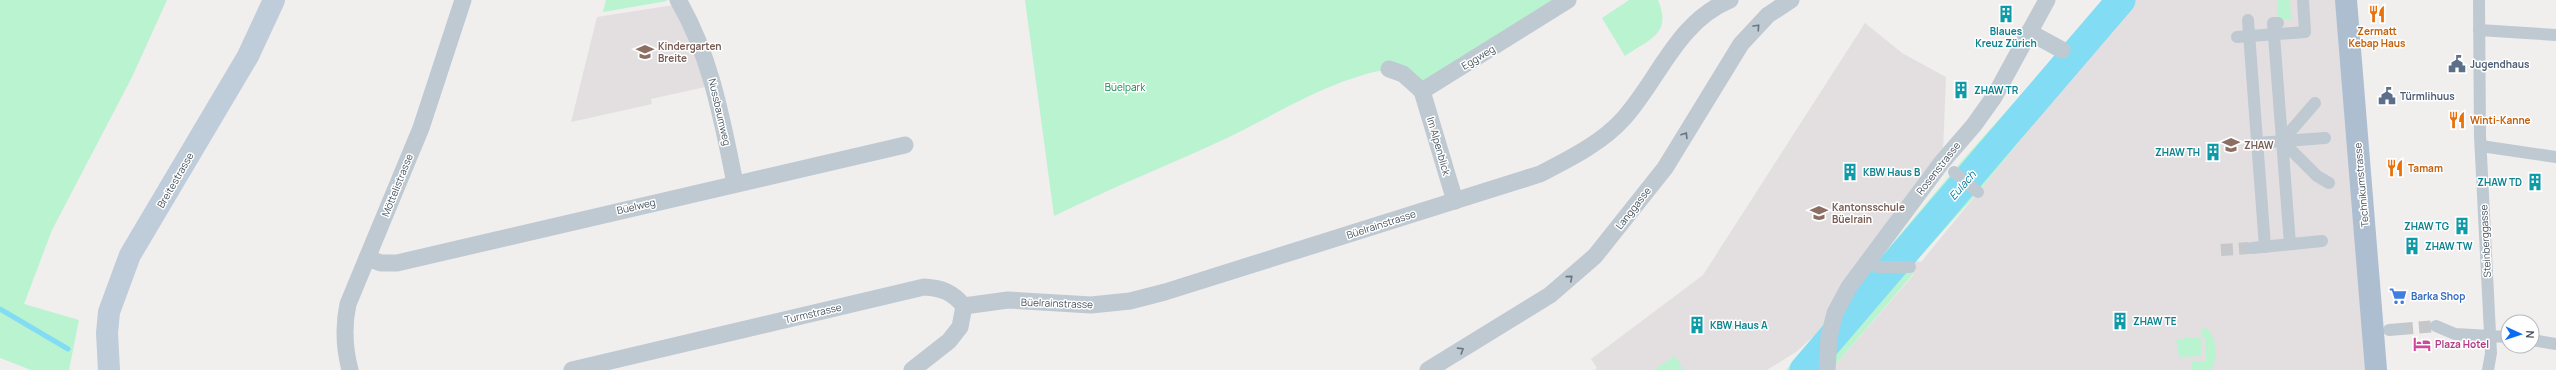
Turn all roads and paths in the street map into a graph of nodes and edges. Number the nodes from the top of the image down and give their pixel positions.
1 (274, 0) edge
2 (462, 0) edge
3 (678, 0) edge
4 (1568, 0) edge
5 (1730, 0) edge
6 (1791, 0) edge
7 (2047, 0) edge
8 (2303, 0) edge
9 (2346, 0) edge
10 (2479, 0) edge
11 (2248, 20) dead end
12 (2276, 29) junction
13 (2479, 30) junction
14 (2029, 32) junction
15 (2556, 35) edge
16 (2249, 36) junction
17 (2237, 37) dead end
18 (2062, 50) dead end
19 (1389, 69) dead end
20 (1422, 91) junction
21 (2315, 103) dead end
22 (2325, 138) dead end
23 (2282, 141) junction
24 (2257, 143) junction
25 (905, 145) dead end
26 (2481, 146) junction
27 (2556, 157) edge
28 (1954, 172) dead end
29 (735, 183) junction
30 (2329, 183) dead end
31 (1978, 192) dead end
32 (1455, 201) junction
33 (2327, 241) dead end
34 (2290, 244) junction
35 (2265, 247) junction
36 (2252, 248) tunnel mouth
37 (367, 258) junction
38 (1877, 267) dead end
39 (1910, 267) dead end
40 (964, 306) junction
41 (2436, 326) tunnel mouth
42 (2489, 335) junction
43 (2500, 336) edge
44 (2540, 341) edge
45 (2556, 344) edge
46 (1827, 368) edge
47 (109, 370) edge
48 (350, 370) edge
49 (572, 370) edge
50 (912, 370) edge
51 (1428, 370) edge
52 (2376, 370) edge
53 (2488, 370) edge

1 - 47 main road, Breitestrasse
2 - 37 street, Möttelistrasse
3 - 29 street, Nussbaumweg
4 - 20 street, Eggweg
5 - 32 street, Büelrainstrasse
51 -> 6 street, Langgasse
7 - 14 street, Rosenstrasse
8 - 12 street
9 - 52 main road, Technikumstrasse
10 - 13 street, Steinberggasse
11 - 16 street
12 - 16 street
12 - 23 street
13 - 15 street
13 - 26 street, Steinberggasse
14 - 18 street
14 - 46 street, Rosenstrasse
16 - 17 street
16 - 24 street
19 - 20 street
20 - 32 street, Im Alpenblick
21 - 23 street
22 - 23 street
23 - 24 street
23 - 30 street
23 - 34 street
24 - 35 street
25 - 29 street, Büelweg
26 - 27 street
26 - 42 street, Steinberggasse
28 - 31 street
29 - 37 street, Büelweg
32 - 40 street, Büelrainstrasse
33 - 34 street
34 - 35 street
35 - 36 street
37 - 48 street, Möttelistrasse
38 - 39 street
40 - 49 street, Turmstrasse
40 - 50 street
41 - 42 street
42 - 43 street
42 - 53 street, Steinberggasse
44 - 45 street

